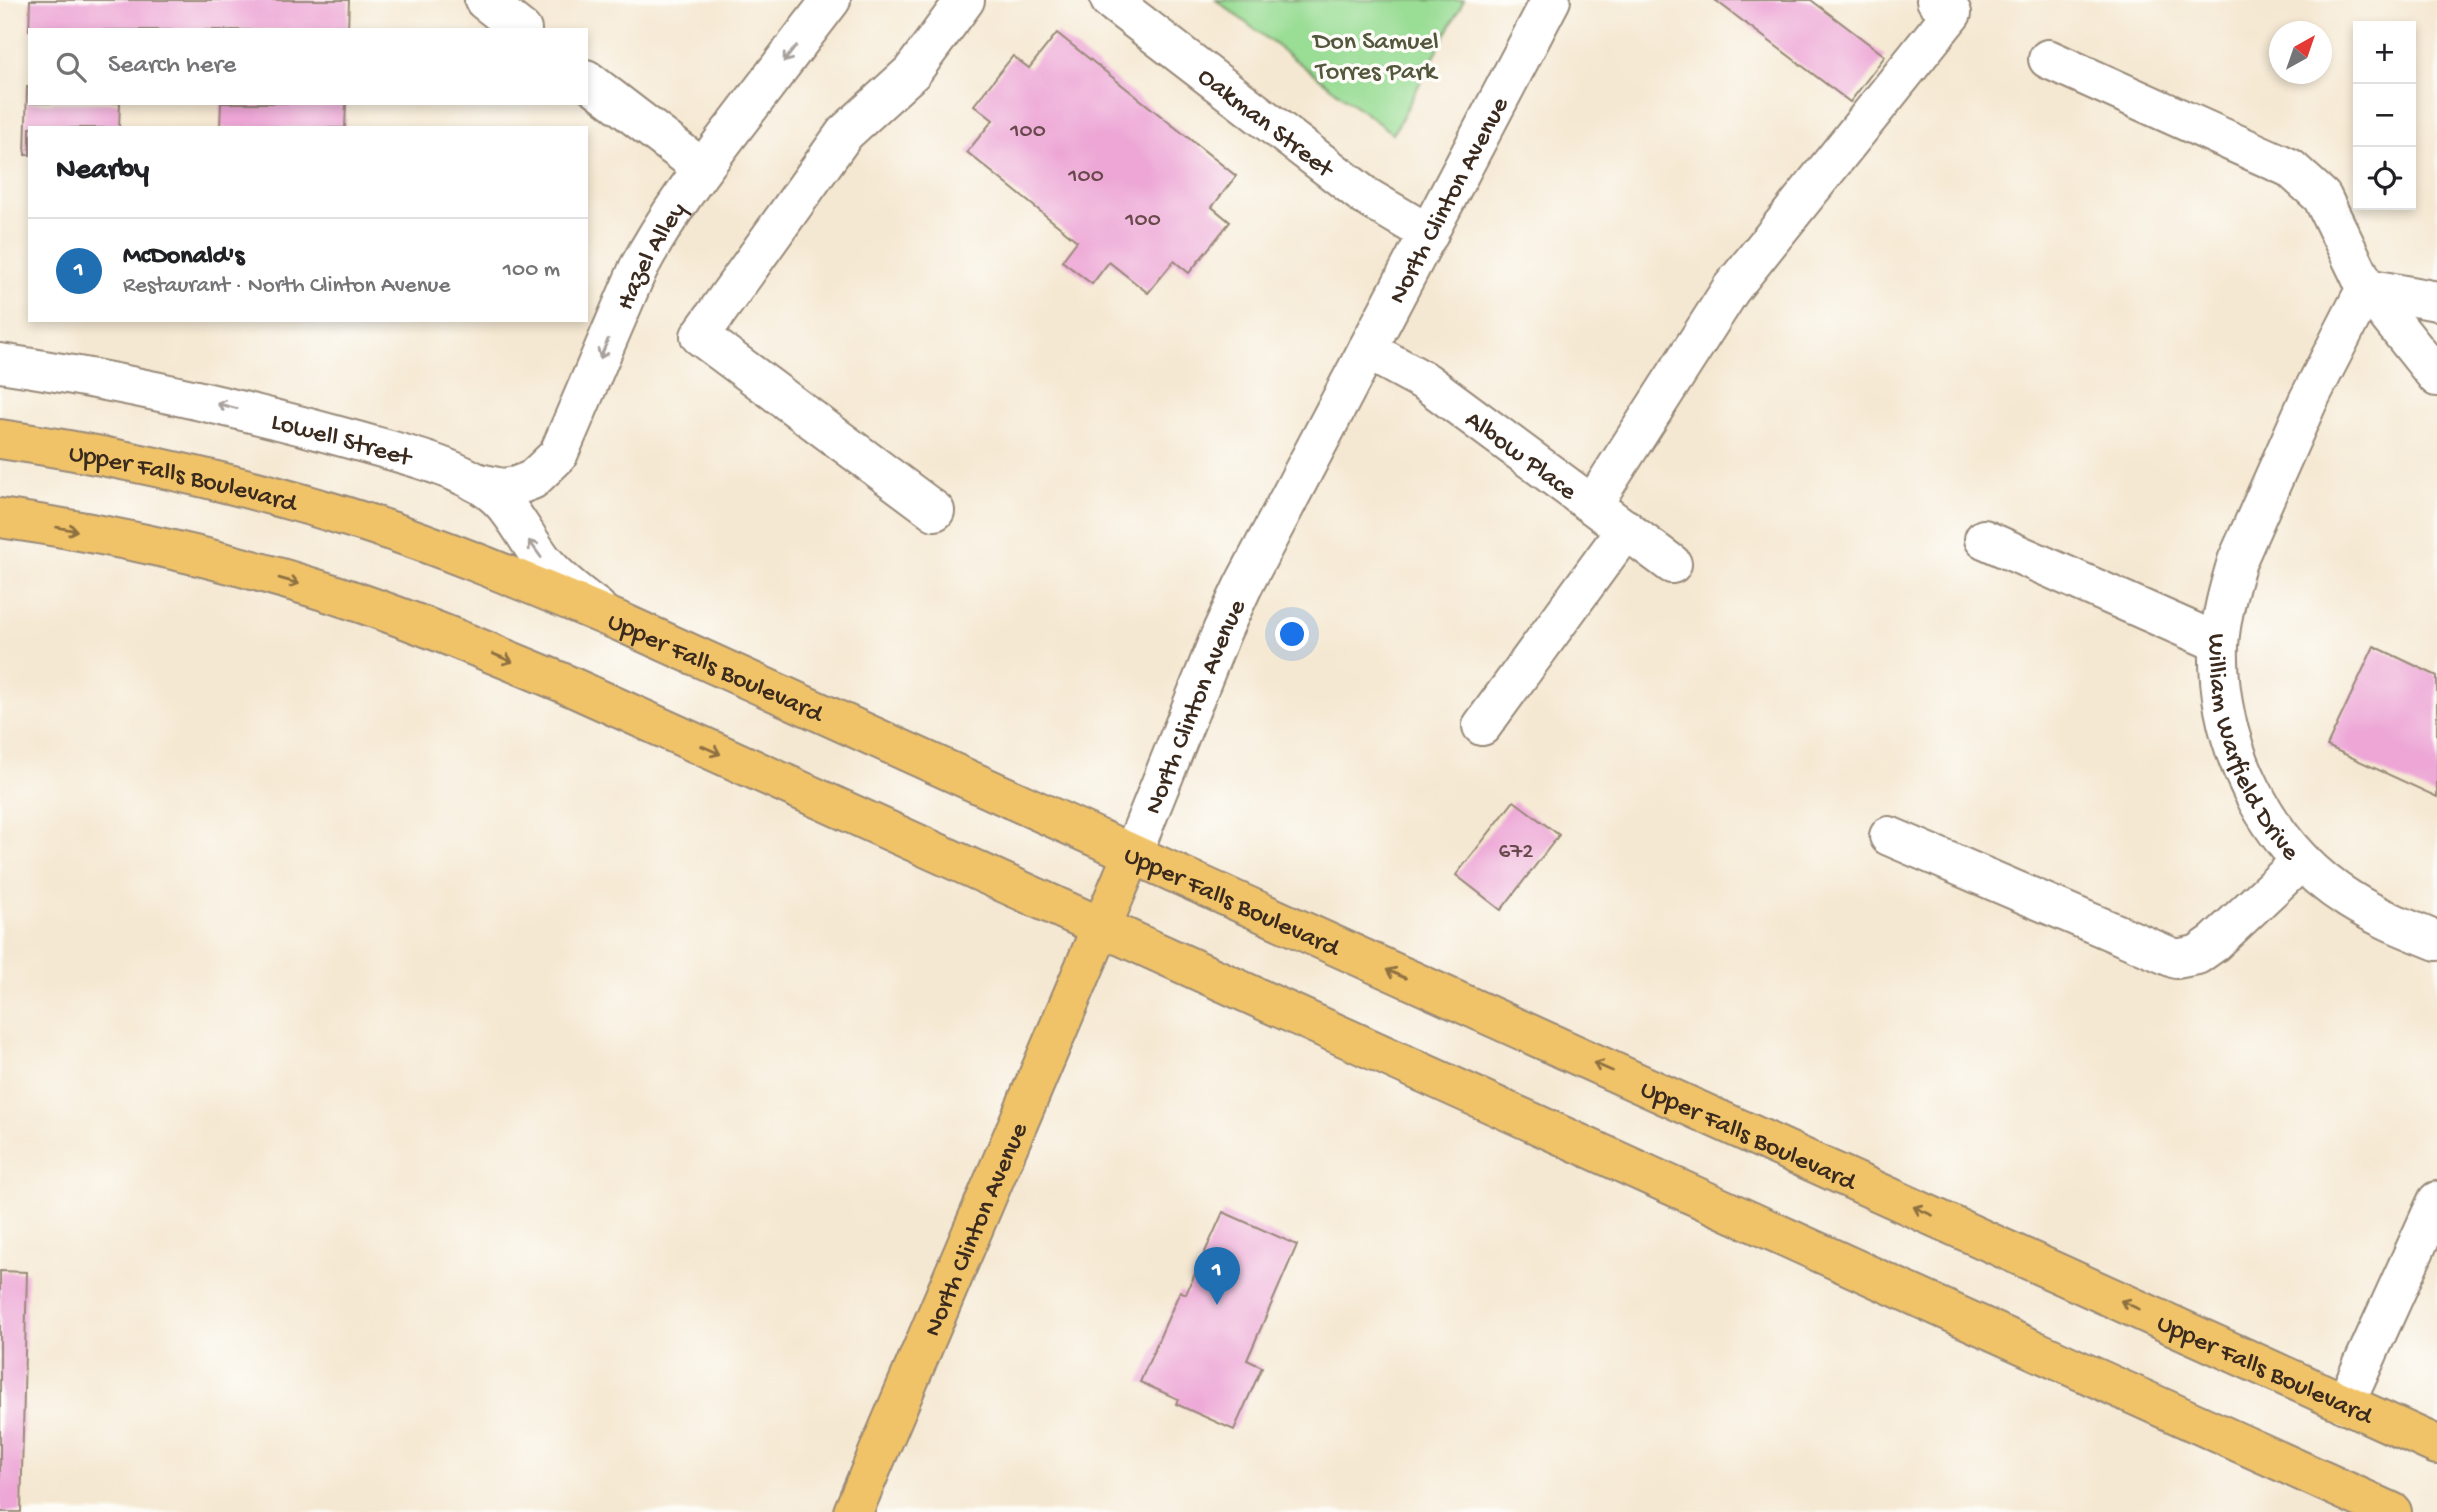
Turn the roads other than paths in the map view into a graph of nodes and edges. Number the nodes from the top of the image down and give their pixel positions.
1 (484, 0) edge
2 (831, 0) edge
3 (965, 0) edge
4 (1110, 0) edge
5 (1551, 0) edge
6 (1944, 6) edge
7 (519, 28) edge
8 (2048, 59) dead end
9 (588, 81) edge
10 (702, 168) junction
11 (1429, 234) junction
12 (2366, 288) junction
13 (2437, 301) edge
14 (1367, 350) junction
15 (0, 363) edge
16 (2437, 377) edge
17 (0, 439) edge
18 (475, 482) junction
19 (1593, 504) junction
20 (935, 511) dead end
21 (0, 518) edge
22 (1626, 529) junction
23 (1984, 539) dead end
24 (1672, 564) dead end
25 (624, 623) junction
26 (2219, 643) junction
27 (1482, 726) dead end
28 (1889, 836) dead end
29 (1132, 855) junction
30 (2301, 861) junction
31 (1103, 927) junction
32 (2437, 941) edge
33 (2437, 1201) edge
34 (2345, 1404) junction
35 (2437, 1446) edge
36 (860, 1510) edge
37 (2392, 1512) edge

1 - 7 street
2 -> 10 street, Hazel Alley
3 - 20 street
4 - 11 street, Oakman Street
5 - 11 street, North Clinton Avenue
6 - 19 street
8 - 12 street
9 - 10 street
10 -> 18 street, Hazel Alley
11 - 14 street, North Clinton Avenue
12 - 13 street
12 - 16 street
12 - 26 street, William Warfield Drive
14 - 19 street, Albow Place
14 - 29 street, North Clinton Avenue
18 -> 15 street, Lowell Street
17 - 25 main road, Upper Falls Boulevard
25 -> 18 street, Lowell Street
19 - 22 street, Albow Place
21 -> 31 main road
22 - 24 street, Albow Place
22 - 27 street
23 - 26 street
25 - 29 main road, Upper Falls Boulevard
26 - 30 street, William Warfield Drive
28 - 30 street
29 - 31 main road, North Clinton Avenue
34 -> 29 main road, Upper Falls Boulevard
30 - 32 street, William Warfield Drive
31 - 36 main road, North Clinton Avenue
31 - 37 main road
33 - 34 street
34 - 35 main road, Upper Falls Boulevard

